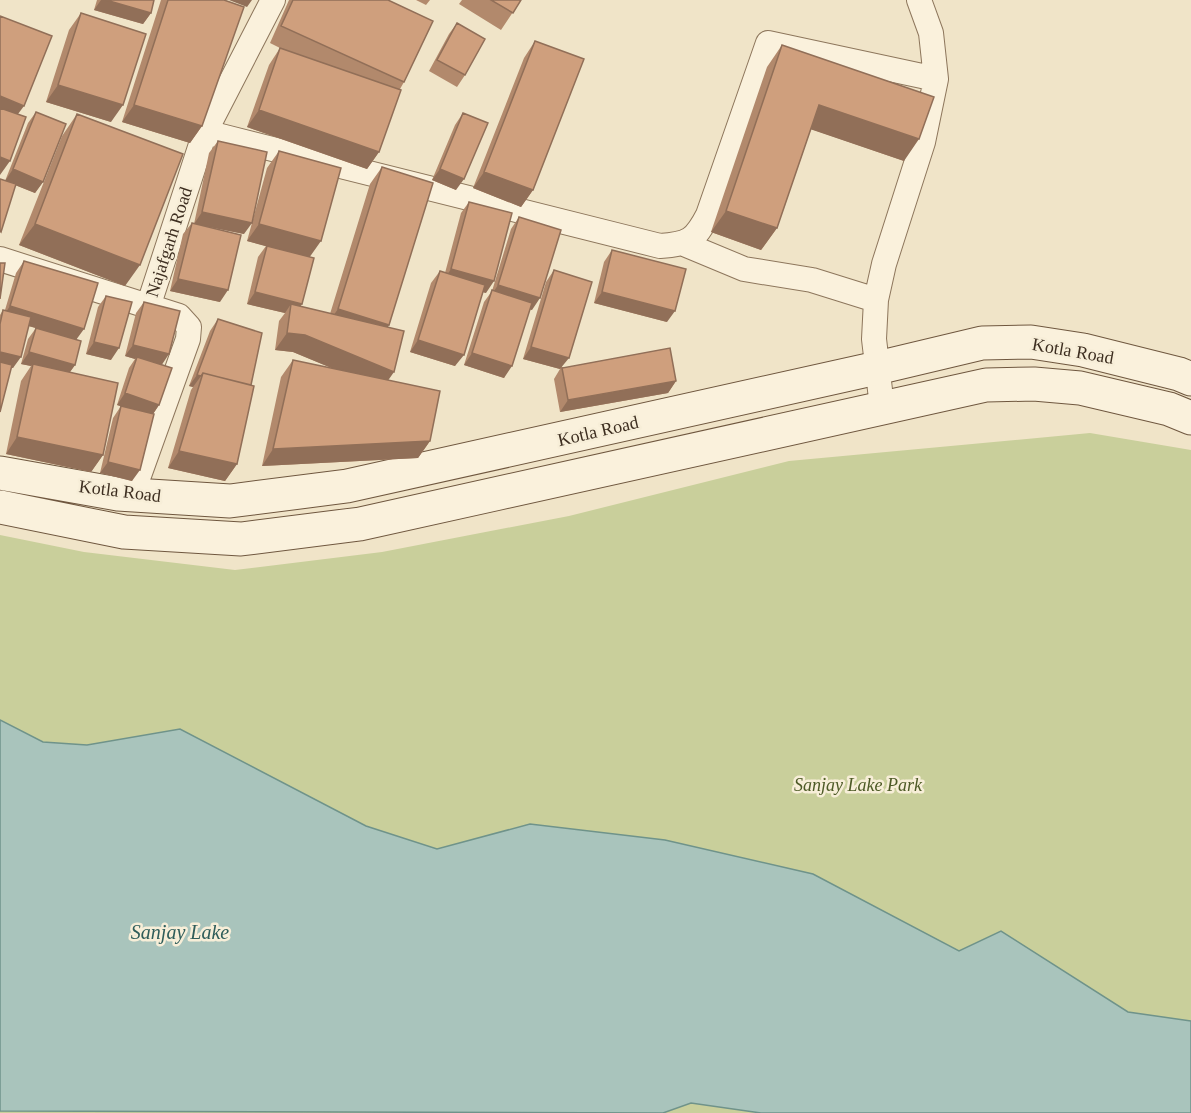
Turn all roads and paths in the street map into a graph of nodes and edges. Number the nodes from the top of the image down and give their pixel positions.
1 (273, 0) edge
2 (919, 0) edge
3 (936, 79) junction
4 (205, 132) junction
5 (684, 244) junction
6 (0, 259) edge
7 (876, 300) junction
8 (148, 307) junction
9 (878, 368) junction
10 (1191, 379) edge
11 (882, 407) junction
12 (1191, 418) edge
13 (0, 473) edge
14 (132, 495) junction
15 (0, 507) edge

1 - 4 street, Najafgarh Road
2 - 3 street
3 - 5 street
3 - 7 street
4 - 5 street
4 - 8 street, Najafgarh Road
5 - 7 street
6 - 8 street, Najafgarh Road
7 - 9 street
8 - 14 street
9 - 10 main road, Kotla Road
9 - 11 street
9 - 14 main road, Kotla Road
11 - 12 main road, Kotla Road
11 - 15 main road, Kotla Road
13 - 14 main road, Kotla Road

